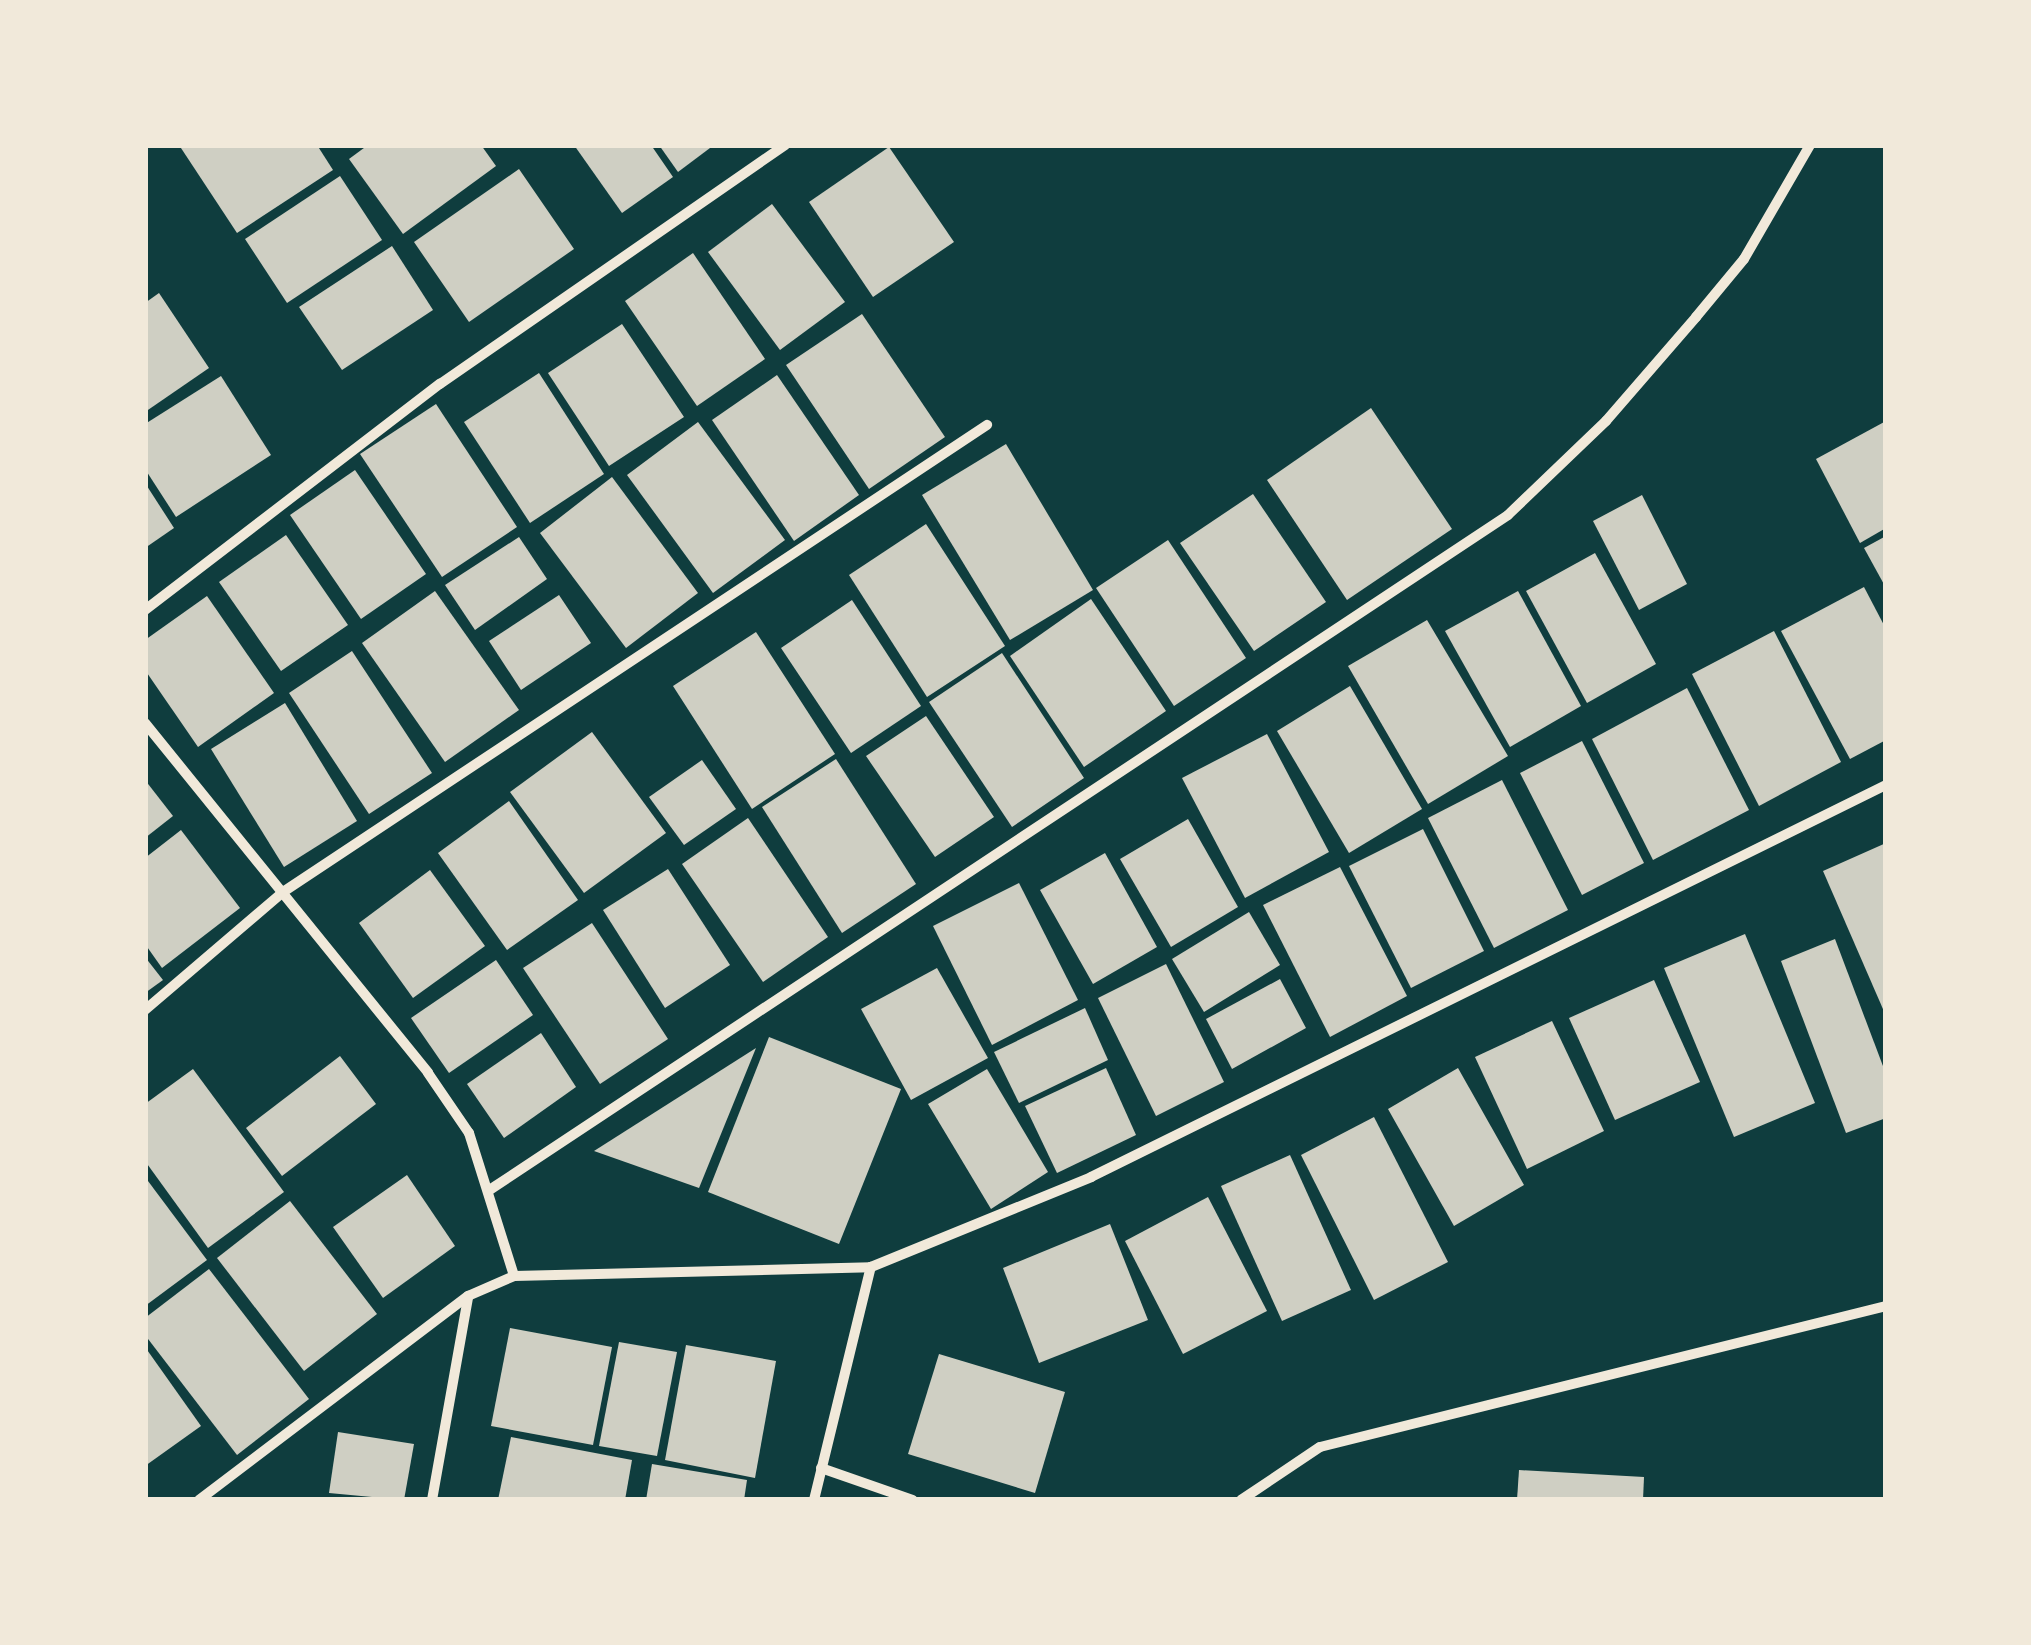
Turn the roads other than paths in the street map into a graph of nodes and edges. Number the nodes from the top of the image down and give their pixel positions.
1 (785, 145) edge
2 (1810, 145) edge
3 (987, 424) dead end
4 (145, 610) edge
5 (145, 723) edge
6 (1886, 786) edge
7 (283, 892) junction
8 (145, 1010) edge
9 (492, 1190) junction
10 (871, 1266) junction
11 (514, 1276) junction
12 (468, 1296) junction
13 (1886, 1306) edge
14 (821, 1468) junction
15 (199, 1500) edge
16 (432, 1500) edge
17 (814, 1500) edge
18 (913, 1500) edge
19 (1241, 1500) edge

1 - 4 street
2 - 9 street
3 - 7 street
5 - 7 street
6 - 10 street
7 - 8 street
7 - 9 street
9 - 11 street
10 - 11 street
10 - 14 street
11 - 12 street
12 - 15 street
12 - 16 street
13 - 19 street
14 - 17 street
14 - 18 street

